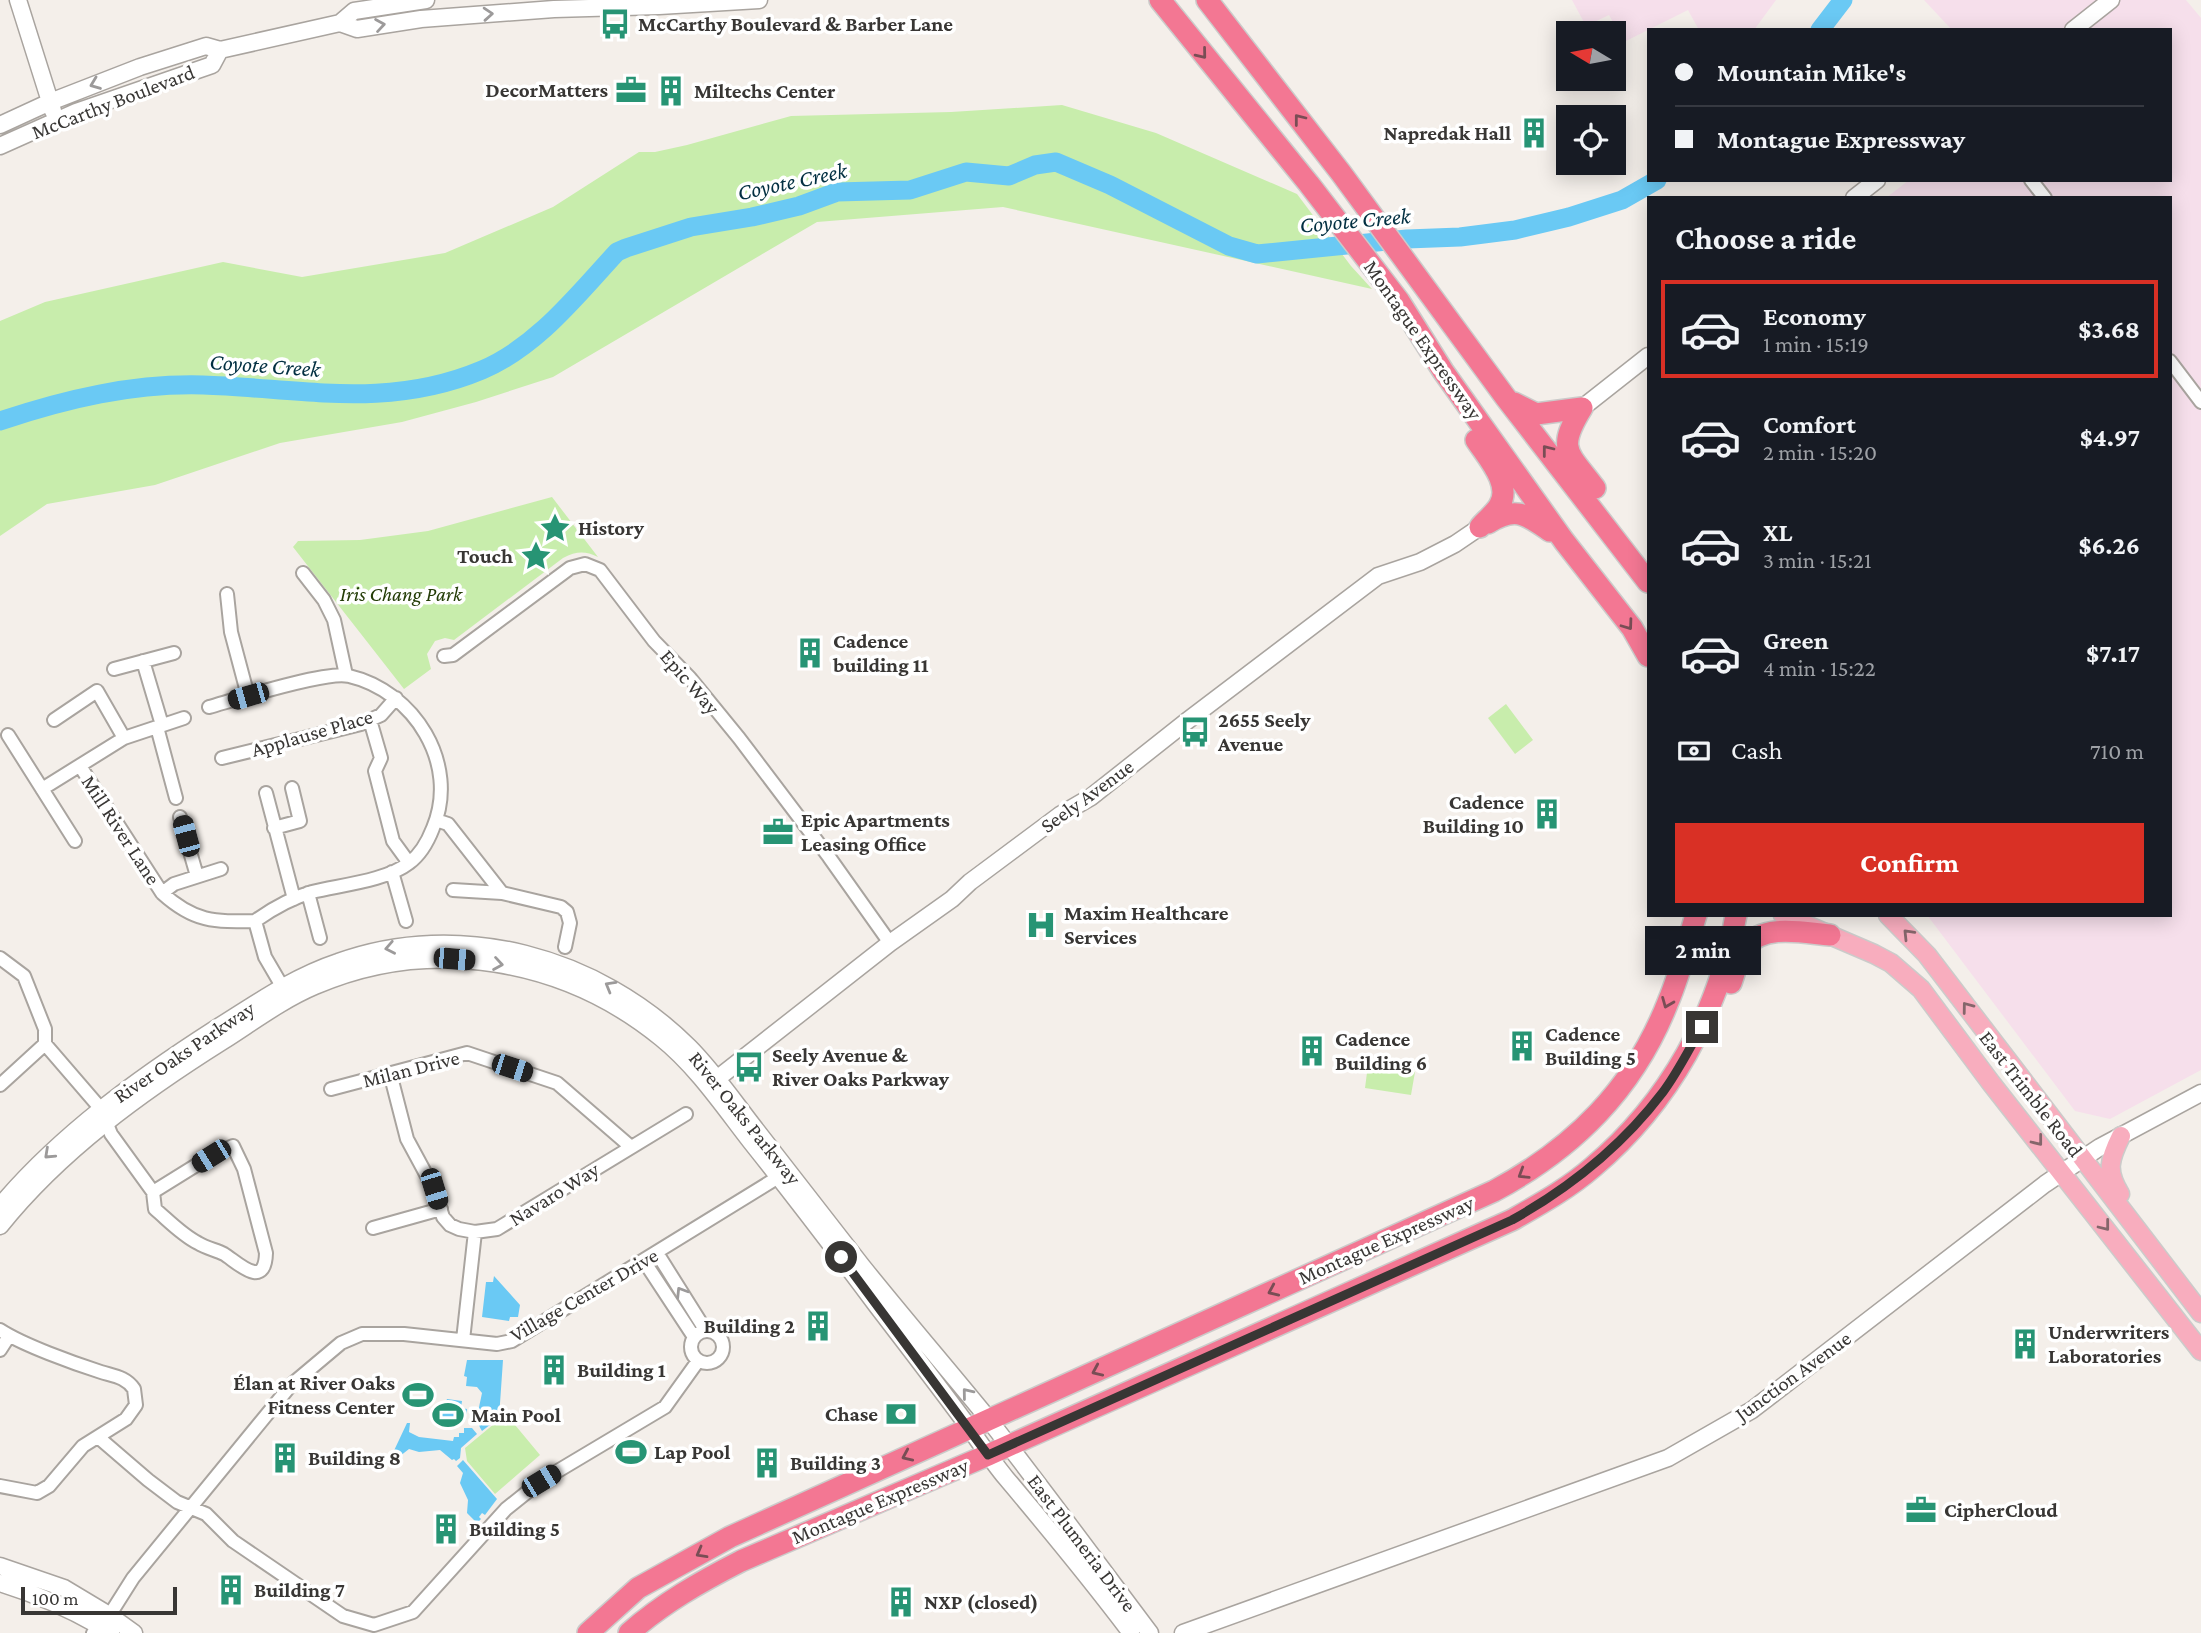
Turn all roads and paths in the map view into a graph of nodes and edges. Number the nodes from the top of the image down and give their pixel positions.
1 (18, 0) edge
2 (426, 0) edge
3 (759, 0) edge
4 (1160, 0) edge
5 (1208, 0) edge
6 (2111, 0) edge
7 (554, 4) edge
8 (340, 23) junction
9 (2076, 28) edge
10 (220, 50) junction
11 (50, 102) junction
12 (55, 121) junction
13 (0, 125) edge
14 (0, 146) edge
15 (1874, 182) edge
16 (2033, 182) edge
17 (1857, 196) edge
18 (2043, 196) edge
19 (1647, 357) edge
20 (2172, 364) edge
21 (1443, 371) junction
22 (1506, 398) junction
23 (2201, 402) edge
24 (1582, 408) junction
25 (1480, 527) junction
26 (1564, 541) junction
27 (1625, 549) junction
28 (303, 573) dead end
29 (1647, 581) edge
30 (227, 594) dead end
31 (174, 653) dead end
32 (1647, 654) edge
33 (444, 656) dead end
34 (144, 661) junction
35 (114, 669) dead end
36 (346, 674) junction
37 (248, 696) junction
38 (396, 698) junction
39 (209, 707) dead end
40 (184, 718) dead end
41 (54, 720) dead end
42 (370, 720) junction
43 (160, 726) junction
44 (8, 735) dead end
45 (124, 738) junction
46 (222, 758) dead end
47 (80, 766) junction
48 (292, 788) dead end
49 (42, 789) junction
50 (266, 793) dead end
51 (176, 798) dead end
52 (180, 817) dead end
53 (436, 820) junction
54 (274, 828) junction
55 (75, 841) dead end
56 (409, 863) junction
57 (221, 869) dead end
58 (392, 872) junction
59 (197, 876) junction
60 (453, 890) dead end
61 (502, 892) junction
62 (162, 893) junction
63 (308, 893) junction
64 (294, 899) junction
65 (1695, 917) edge
66 (1735, 917) edge
67 (1788, 917) edge
68 (1890, 917) edge
69 (255, 920) junction
70 (406, 921) dead end
71 (1830, 935) junction
72 (320, 938) dead end
73 (890, 943) junction
74 (565, 947) dead end
75 (0, 958) edge
76 (286, 993) junction
77 (1702, 1027) junction
78 (45, 1044) junction
79 (390, 1073) junction
80 (712, 1082) junction
81 (0, 1085) edge
82 (331, 1089) dead end
83 (2201, 1093) edge
84 (687, 1114) dead end
85 (104, 1115) junction
86 (2121, 1136) junction
87 (631, 1147) junction
88 (2082, 1159) junction
89 (2063, 1172) junction
90 (784, 1174) junction
91 (153, 1192) junction
92 (0, 1206) edge
93 (441, 1209) junction
94 (0, 1226) edge
95 (373, 1228) dead end
96 (475, 1232) junction
97 (657, 1253) junction
98 (841, 1257) junction
99 (2158, 1257) junction
100 (644, 1261) junction
101 (899, 1312) junction
102 (2201, 1313) edge
103 (4, 1333) edge
104 (700, 1334) junction
105 (463, 1340) junction
106 (0, 1350) edge
107 (2201, 1351) edge
108 (698, 1361) junction
109 (979, 1424) junction
110 (98, 1437) junction
111 (998, 1450) junction
112 (0, 1486) edge
113 (192, 1508) junction
114 (0, 1566) edge
115 (0, 1583) edge
116 (104, 1628) edge
117 (134, 1633) edge
118 (588, 1633) edge
119 (629, 1633) edge
120 (1131, 1633) edge
121 (1150, 1633) edge
122 (1183, 1633) edge

1 - 11 street
2 - 8 street, McCarthy Boulevard
3 - 7 street, McCarthy Boulevard
4 -> 21 highway, Montague Expressway
22 -> 5 highway, Montague Expressway
6 - 9 street
8 -> 7 street, McCarthy Boulevard
8 - 10 street, McCarthy Boulevard
10 -> 11 street, McCarthy Boulevard
10 - 12 street, McCarthy Boulevard
11 - 12 street
11 - 13 street, McCarthy Boulevard
12 - 14 street, McCarthy Boulevard
15 - 17 street
16 - 18 street
19 - 24 street
20 - 23 street
21 - 25 highway
21 - 26 highway, Montague Expressway
22 - 24 highway
27 -> 22 highway, Montague Expressway
24 - 27 highway
25 - 26 highway
25 - 73 street, Seely Avenue
26 -> 32 highway, Montague Expressway
27 - 29 highway, Montague Expressway
28 - 36 street
30 - 37 street
31 - 34 street
33 - 73 street, Epic Way
34 - 35 street
34 - 43 street
36 - 37 street
36 - 38 street
37 - 39 street
38 - 42 street, Applause Place
38 - 53 street
40 - 43 street, Mill River Lane
41 - 45 street
42 - 46 street, Applause Place
42 - 56 street
43 - 45 street, Mill River Lane
43 - 51 street
44 - 49 street
45 - 47 street, Mill River Lane
47 - 49 street, Mill River Lane
47 - 62 street, Mill River Lane
48 - 54 street
49 - 55 street
50 - 54 street
52 - 59 street, Mill River Lane
53 - 56 street
53 - 61 street
54 - 64 street
56 - 58 street
57 - 59 street, Mill River Lane
58 - 63 street
58 - 70 street
59 - 62 street, Mill River Lane
60 - 61 street
61 - 74 street
62 - 69 street, Mill River Lane
63 - 64 street
63 - 72 street
64 - 69 street
65 -> 109 highway, Montague Expressway
66 - 77 highway, Montague Expressway
67 - 71 main road, East Trimble Road
88 -> 68 main road, East Trimble Road
69 - 76 street
71 - 77 highway
71 -> 89 main road, East Trimble Road
73 - 80 street, Seely Avenue
75 - 78 street
76 - 80 street, River Oaks Parkway
76 - 85 street, River Oaks Parkway
77 - 111 highway, Montague Expressway
78 - 81 street
78 - 85 street
79 - 82 street, Milan Drive
79 - 87 street, Milan Drive
79 - 93 street
80 - 90 street, River Oaks Parkway
83 - 86 street, Junction Avenue
84 - 87 street, Navaro Way
85 - 91 street
85 -> 92 street, River Oaks Parkway
85 - 94 street, River Oaks Parkway
86 - 88 street, Junction Avenue
86 - 99 main road
87 - 96 street, Navaro Way
88 - 89 street, Junction Avenue
88 - 99 main road, East Trimble Road
89 -> 107 main road, East Trimble Road
89 - 122 street, Junction Avenue
90 - 97 street, Village Center Drive
90 - 98 street, River Oaks Parkway
90 - 101 street
91 - 91 street
93 - 95 street
93 - 96 street
96 - 105 street
97 - 100 street, Village Center Drive
104 -> 97 street
98 - 101 street
98 - 109 street, River Oaks Parkway
99 - 102 main road, East Trimble Road
100 - 104 street
100 - 105 street, Village Center Drive
109 -> 101 street
103 - 106 street
103 - 110 street
104 - 108 street
104 - 108 street
105 - 113 street, Village Center Drive
108 - 113 street
109 - 111 street, East Plumeria Drive
109 -> 118 highway, Montague Expressway
110 - 112 street
110 - 113 street
111 - 119 highway, Montague Expressway
111 - 120 street, East Plumeria Drive
111 - 121 street, East Plumeria Drive
113 - 116 street, Village Center Drive
114 - 116 street
115 - 116 street
116 - 117 street

